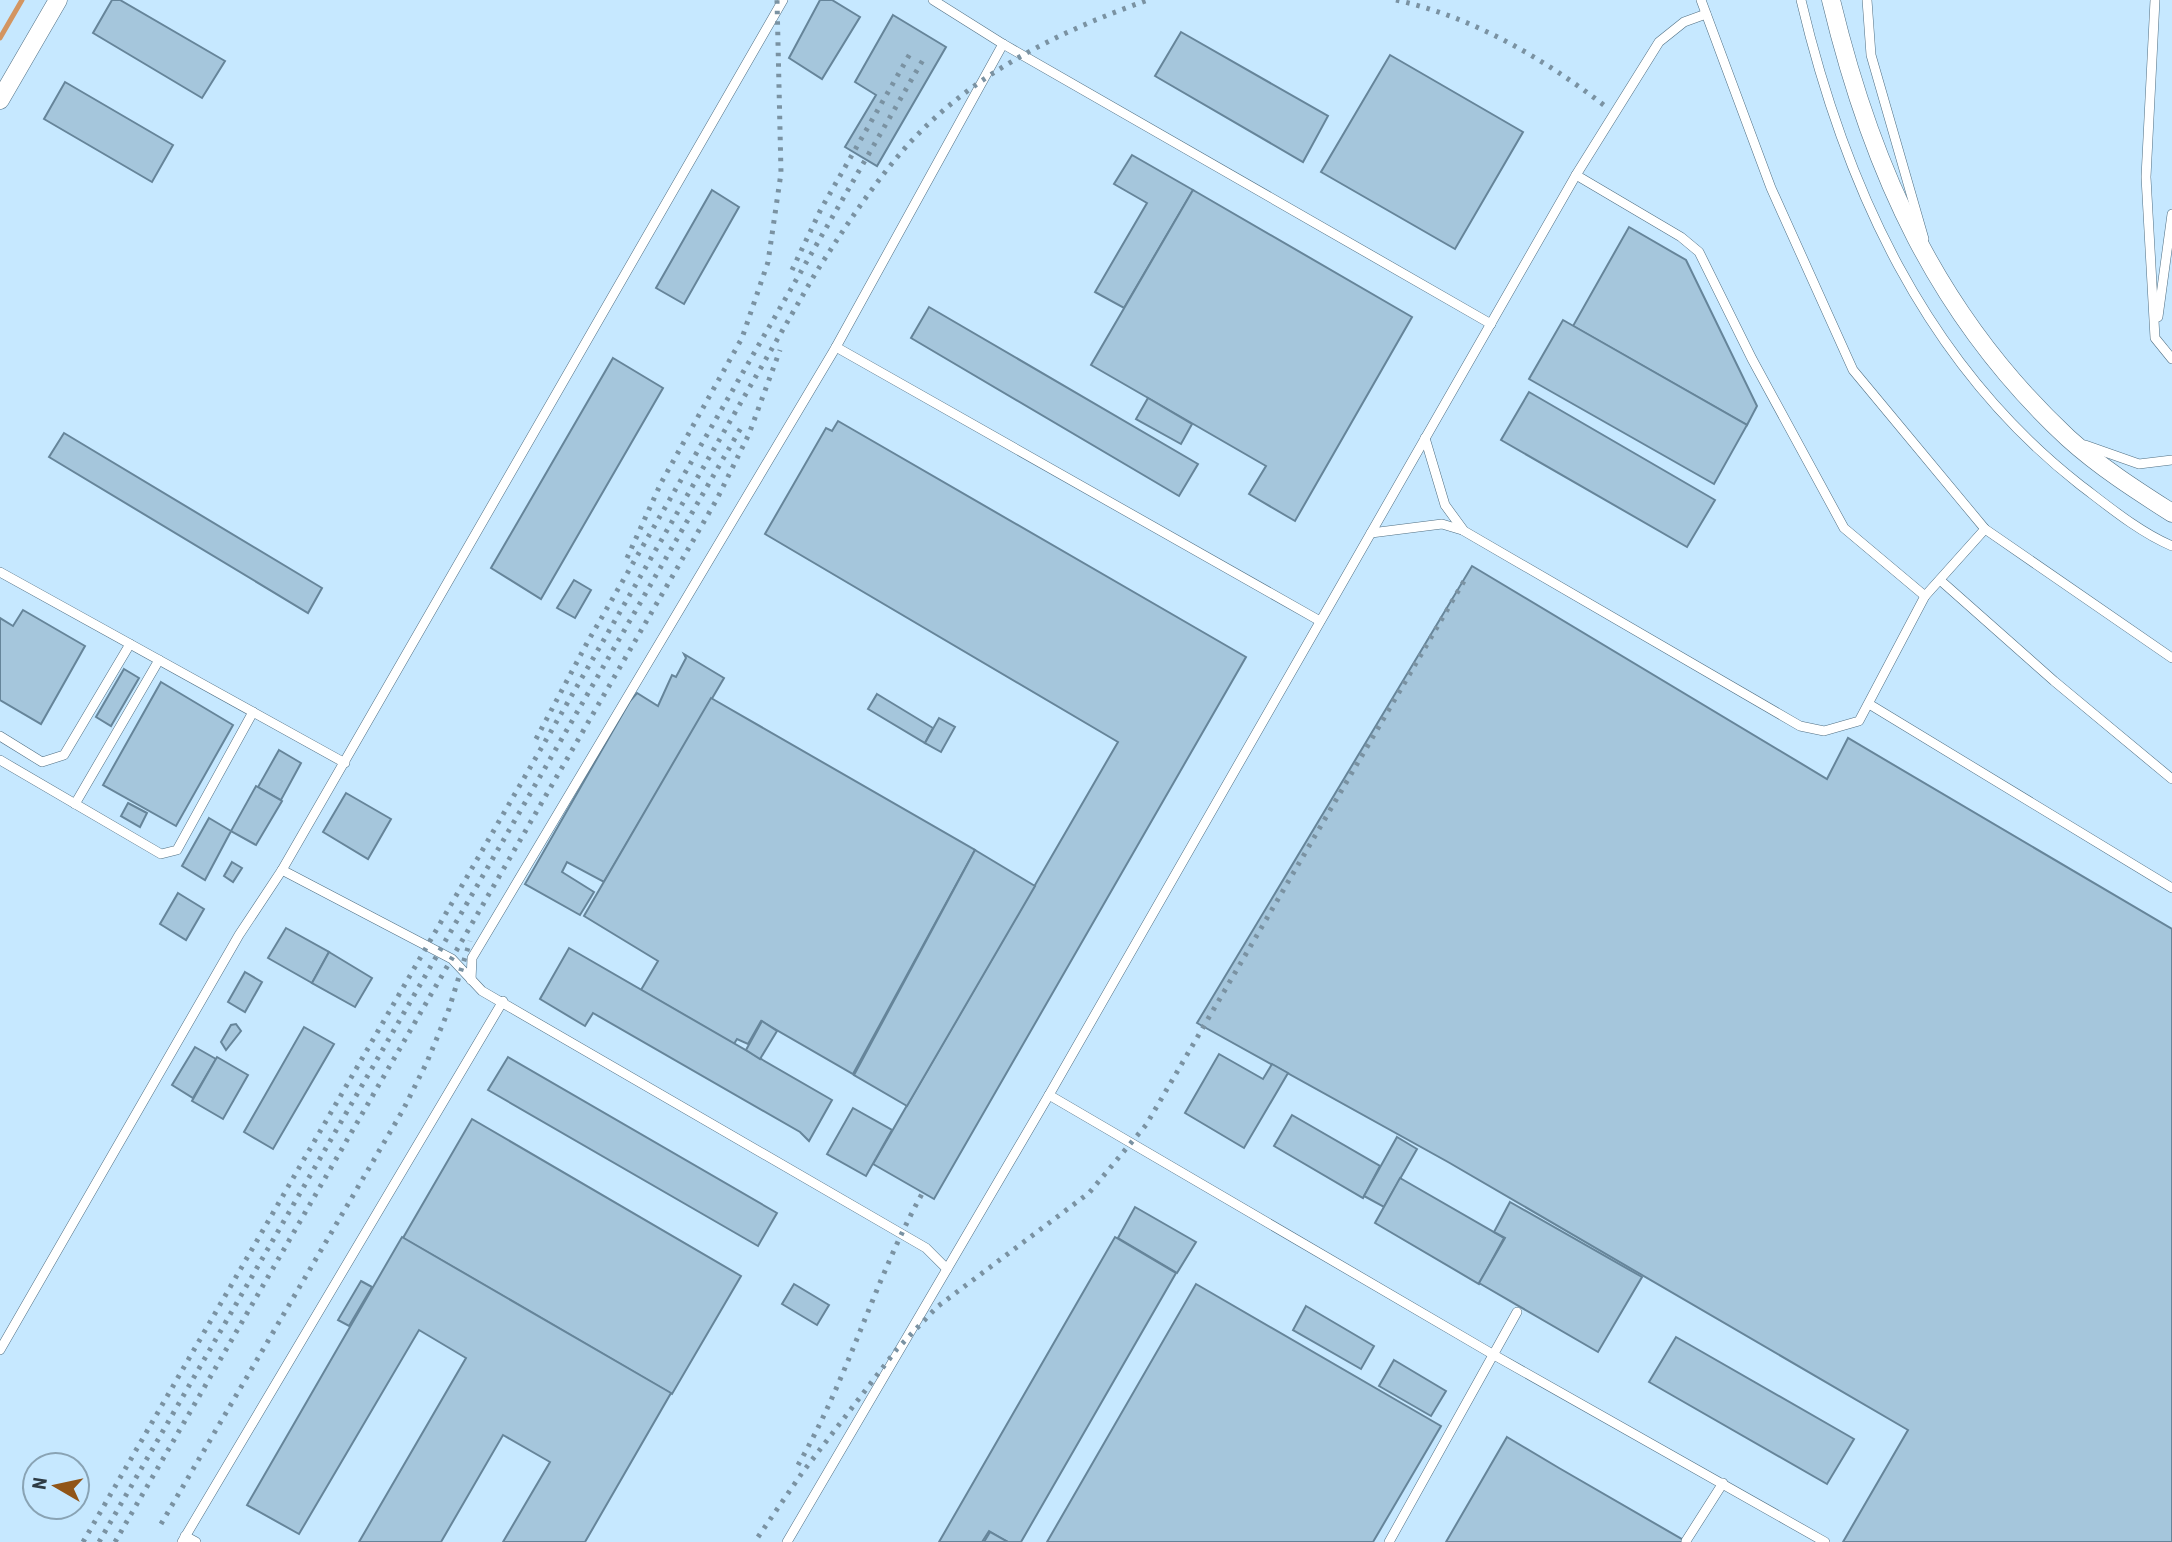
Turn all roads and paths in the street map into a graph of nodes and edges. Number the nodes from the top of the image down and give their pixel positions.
1 (58, 0) edge
2 (783, 0) edge
3 (933, 0) edge
4 (1701, 0) edge
5 (1801, 0) edge
6 (1831, 0) edge
7 (1867, 0) edge
8 (2155, 0) edge
9 (1706, 14) junction
10 (1003, 44) junction
11 (0, 100) edge
12 (1576, 175) junction
13 (2172, 214) edge
14 (1935, 274) junction
15 (1491, 324) junction
16 (2155, 338) junction
17 (835, 346) junction
18 (2172, 359) edge
19 (1425, 438) junction
20 (2070, 440) junction
21 (2172, 460) edge
22 (2172, 513) edge
23 (1985, 529) junction
24 (1464, 531) junction
25 (1371, 533) junction
26 (2172, 546) edge
27 (0, 572) edge
28 (1940, 580) junction
29 (1925, 596) junction
30 (1320, 621) junction
31 (130, 644) junction
32 (2172, 658) edge
33 (159, 660) junction
34 (1868, 704) junction
35 (253, 712) junction
36 (0, 736) edge
37 (0, 760) edge
38 (345, 763) junction
39 (2172, 779) edge
40 (75, 803) junction
41 (282, 870) junction
42 (2172, 888) edge
43 (471, 981) junction
44 (503, 1001) junction
45 (1049, 1095) junction
46 (947, 1269) junction
47 (1517, 1312) dead end
48 (0, 1349) edge
49 (1494, 1355) junction
50 (1723, 1483) junction
51 (183, 1539) edge
52 (1686, 1541) edge
53 (196, 1542) edge
54 (787, 1542) edge
55 (1389, 1542) edge
56 (1825, 1542) edge

1 - 11 street
2 - 38 lane
3 - 10 lane
4 - 9 lane
5 - 26 lane
6 - 14 street
7 - 14 lane
8 - 16 lane
9 - 12 lane
9 - 23 lane
10 - 15 lane
10 - 17 lane
12 - 15 lane
12 - 29 lane
13 - 16 lane
14 - 20 street
15 - 19 lane
16 - 18 lane
17 - 30 lane
17 - 43 lane
19 - 24 lane
19 - 25 lane
20 - 21 lane
20 - 22 street
23 - 28 lane
23 - 32 lane
24 - 25 lane
24 - 34 lane
25 - 30 lane
27 - 31 lane
28 - 29 lane
28 - 39 lane
29 - 34 lane
30 - 45 lane
31 - 33 lane
31 - 36 lane
33 - 35 lane
33 - 40 lane
34 - 42 lane
35 - 38 lane
35 - 40 lane
37 - 40 lane
38 - 41 lane
41 - 43 lane
41 - 48 lane
43 - 44 lane
44 - 46 lane
44 - 51 lane
45 - 46 lane
45 - 49 lane
46 - 54 lane
47 - 49 lane
49 - 50 lane
49 - 55 lane
50 - 52 lane
50 - 56 lane
51 - 53 lane

